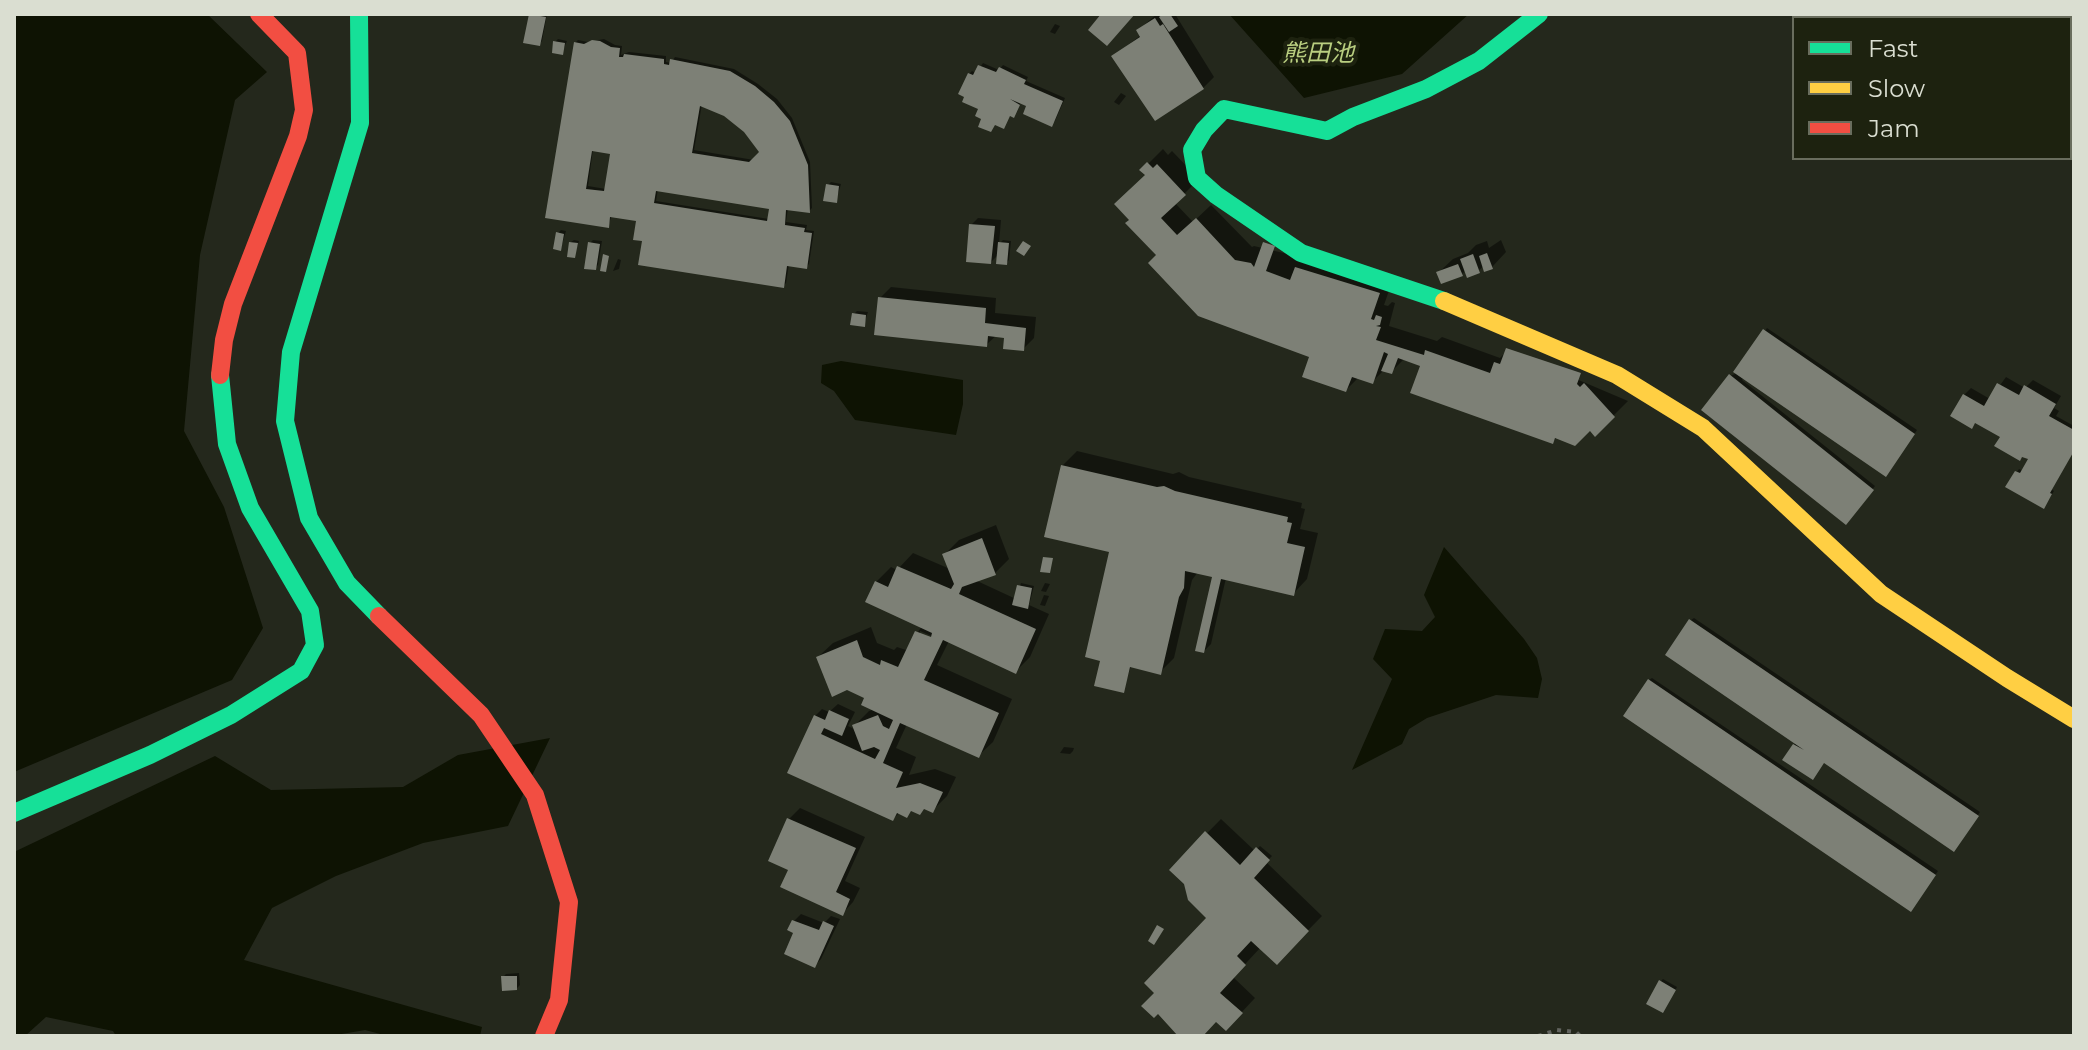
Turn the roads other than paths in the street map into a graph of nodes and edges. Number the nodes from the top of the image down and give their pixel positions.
1 (259, 14) edge
2 (359, 14) edge
3 (1539, 14) edge
4 (2074, 719) edge
5 (14, 813) edge
6 (544, 1036) edge

1 - 5 street
2 - 6 street
3 - 4 street

